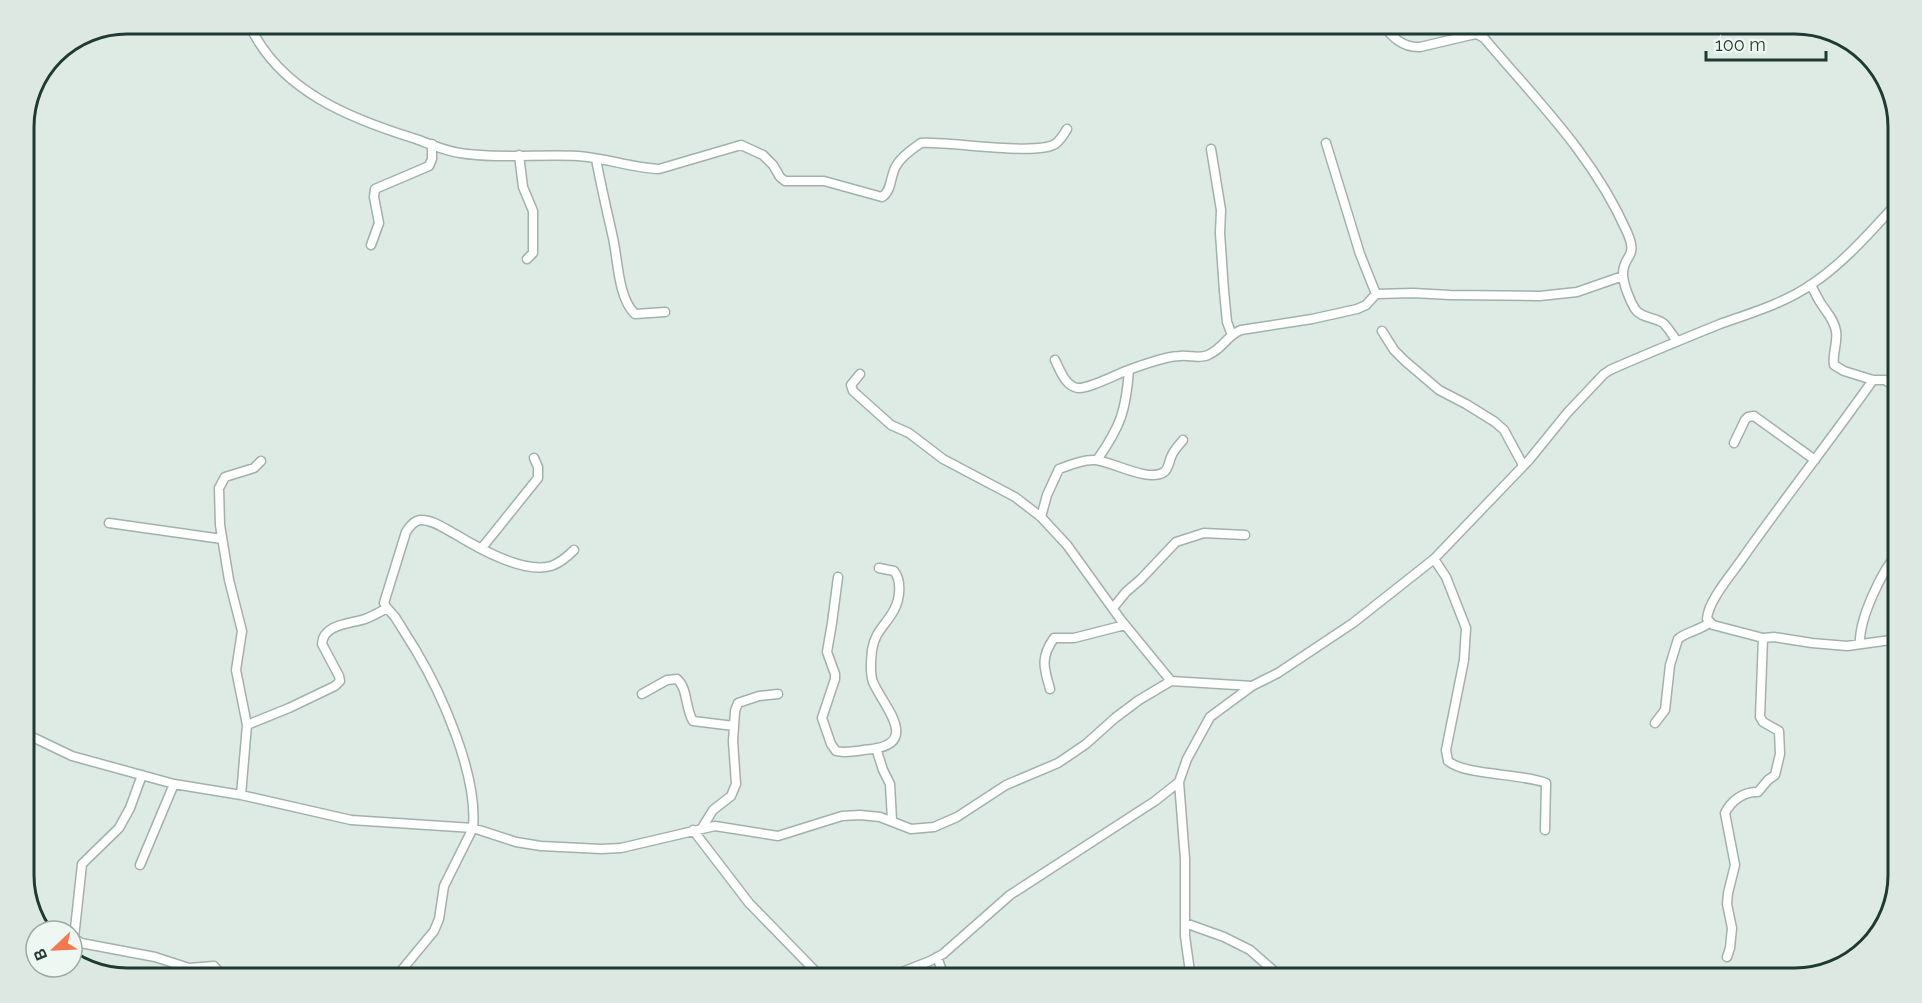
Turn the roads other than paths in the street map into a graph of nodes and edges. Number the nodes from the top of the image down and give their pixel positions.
1 (255, 35) edge
2 (1392, 35) edge
3 (1471, 35) edge
4 (1479, 35) edge
5 (1067, 129) dead end
6 (1326, 143) dead end
7 (432, 144) junction
8 (1211, 149) dead end
9 (519, 155) junction
10 (597, 159) junction
11 (1887, 213) edge
12 (371, 245) dead end
13 (527, 259) dead end
14 (1623, 276) junction
15 (1811, 285) junction
16 (1376, 294) junction
17 (665, 312) dead end
18 (1382, 331) dead end
19 (1232, 334) junction
20 (1677, 341) junction
21 (1055, 360) dead end
22 (1129, 370) junction
23 (860, 374) dead end
24 (1873, 380) junction
25 (1887, 381) edge
26 (1183, 440) dead end
27 (1734, 443) dead end
28 (534, 458) dead end
29 (1097, 460) junction
30 (1815, 460) junction
31 (261, 461) dead end
32 (1523, 465) junction
33 (1041, 517) junction
34 (108, 523) dead end
35 (1245, 535) dead end
36 (222, 539) junction
37 (481, 549) junction
38 (574, 550) dead end
39 (1434, 559) junction
40 (1888, 566) edge
41 (879, 568) dead end
42 (838, 577) dead end
43 (387, 608) junction
44 (1113, 608) junction
45 (1709, 623) junction
46 (1125, 625) junction
47 (1763, 638) junction
48 (1888, 641) edge
49 (1860, 643) junction
50 (1171, 681) junction
51 (1252, 686) junction
52 (1050, 689) dead end
53 (642, 694) dead end
54 (778, 694) dead end
55 (1655, 723) dead end
56 (247, 724) junction
57 (734, 726) junction
58 (35, 738) edge
59 (876, 748) junction
60 (142, 775) junction
61 (1179, 782) junction
62 (171, 789) junction
63 (241, 795) junction
64 (892, 820) junction
65 (473, 828) junction
66 (698, 829) junction
67 (1545, 830) dead end
68 (140, 865) dead end
69 (1185, 923) junction
70 (937, 957) junction
71 (1727, 957) dead end
72 (189, 968) edge
73 (189, 968) edge
74 (216, 968) edge
75 (403, 968) edge
76 (812, 968) edge
77 (910, 968) edge
78 (941, 968) edge
79 (1189, 968) edge
80 (1270, 968) edge

1 - 7 street
2 - 3 street
4 - 14 street
5 - 10 street
6 - 16 street
7 - 9 street
7 - 12 street
8 - 19 street
9 - 10 street
9 - 13 street
10 - 17 street
11 - 15 street
14 - 16 street
14 - 20 street
15 - 20 street
15 - 24 street
16 - 19 street
18 - 32 street
19 - 22 street
20 - 32 street
21 - 22 street
22 - 29 street
23 - 33 street
24 - 25 street
24 - 30 street
26 - 29 street
27 - 30 street
28 - 37 street
29 - 33 street
30 - 45 street
31 - 36 street
32 - 39 street
33 - 44 street
34 - 36 street
35 - 44 street
36 - 56 street
37 - 38 street
37 - 43 street
39 - 51 street
39 - 67 street
40 - 49 street
41 - 59 street
42 - 59 street
43 - 56 street
43 - 65 street
44 - 46 street
45 - 47 street
45 - 55 street
46 - 50 street
46 - 52 street
47 - 49 street
47 - 71 street
48 - 49 street
50 - 51 street
50 - 64 street
51 - 61 street
53 - 57 street
54 - 57 street
56 - 63 street
57 - 66 street
58 - 60 street
59 - 64 street
60 - 62 street
60 - 72 street
61 - 69 street
61 - 70 street
62 - 63 street
62 - 68 street
63 - 65 street
64 - 66 street
65 - 66 street
65 - 75 street
66 - 76 street
69 - 79 street
69 - 80 street
70 - 77 street
70 - 78 street
73 - 74 street

